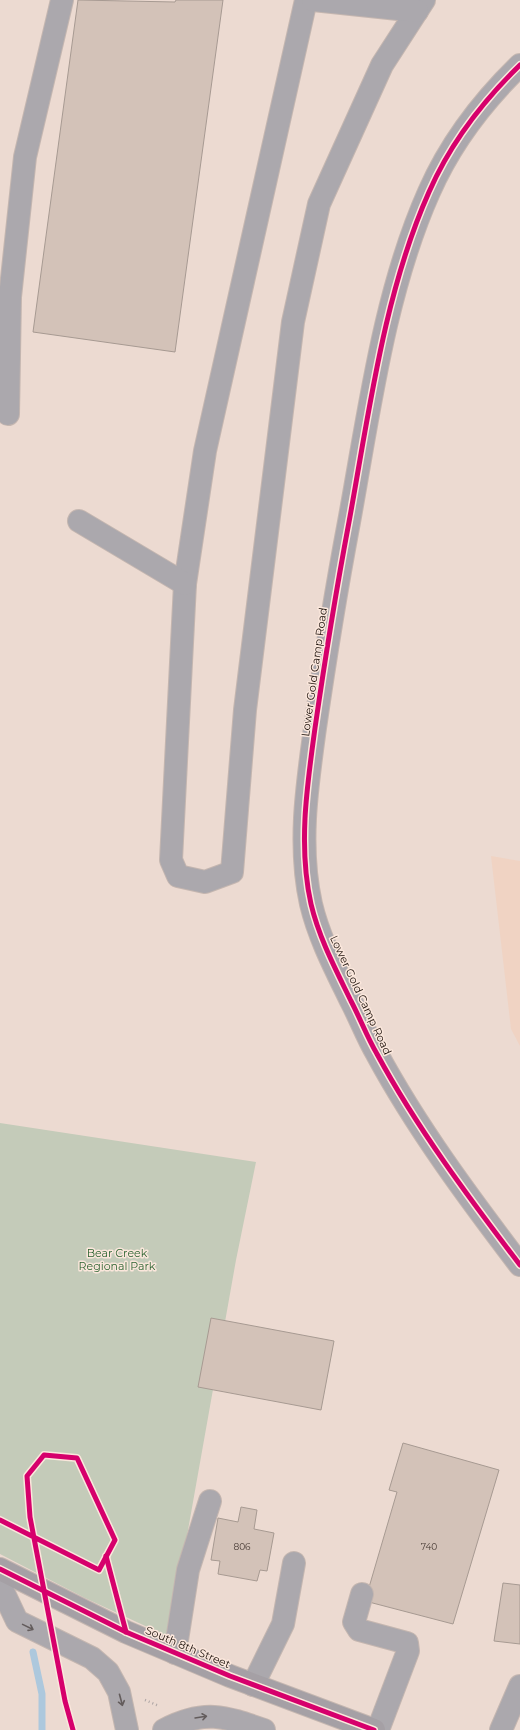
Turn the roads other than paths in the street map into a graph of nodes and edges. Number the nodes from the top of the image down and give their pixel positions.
1 (62, 0) edge
2 (306, 0) edge
3 (313, 0) edge
4 (420, 5) edge
5 (520, 65) edge
6 (8, 414) dead end
7 (80, 521) dead end
8 (185, 584) junction
9 (520, 1265) edge
10 (210, 1501) dead end
11 (294, 1563) dead end
12 (0, 1569) edge
13 (0, 1585) edge
14 (362, 1594) dead end
15 (175, 1653) junction
16 (253, 1684) junction
17 (520, 1686) edge
18 (127, 1730) edge
19 (164, 1730) edge
20 (264, 1730) edge
21 (374, 1730) edge
22 (378, 1730) edge
23 (502, 1730) edge

1 - 6 street
2 - 8 street
3 - 4 street
4 - 8 street
5 - 9 street, Lower Gold Camp Road
7 - 8 street
10 - 15 street
11 - 16 street
12 - 15 main road, South 8th Street
13 -> 18 street
14 - 22 street
15 - 16 main road, South 8th Street
16 - 21 main road, South 8th Street
17 - 23 street
19 -> 20 street

